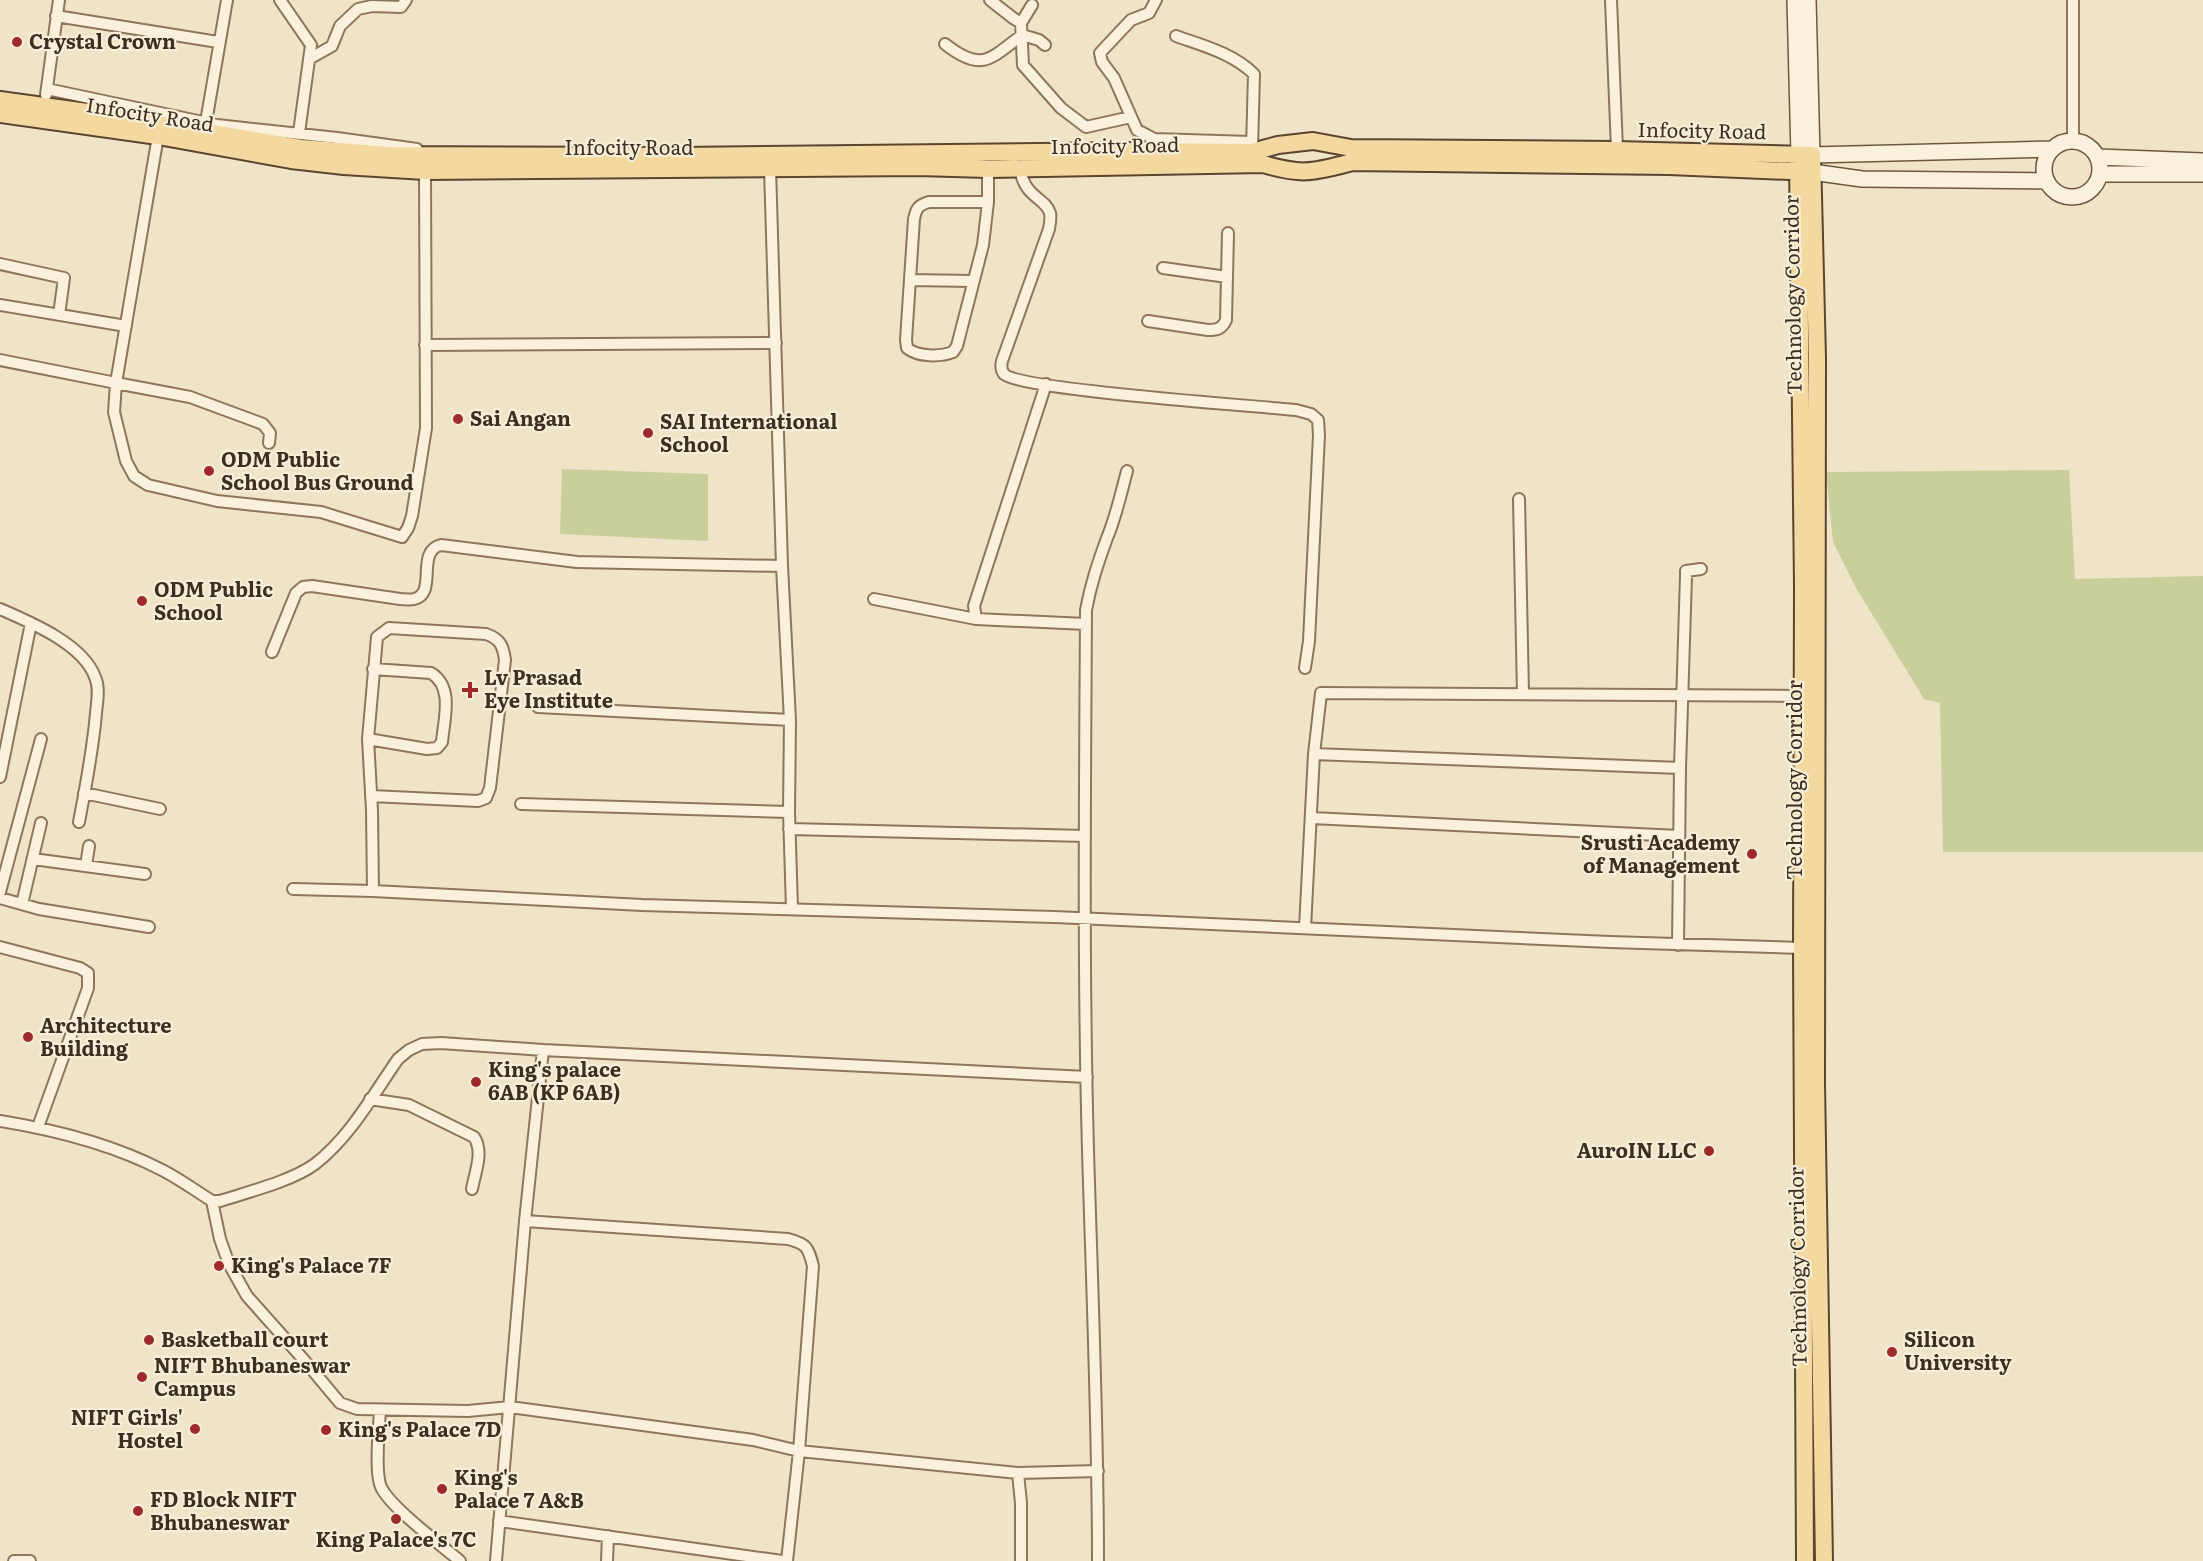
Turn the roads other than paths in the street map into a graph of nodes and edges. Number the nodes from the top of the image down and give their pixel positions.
1 (59, 0) edge
2 (227, 0) edge
3 (280, 0) edge
4 (406, 0) edge
5 (990, 0) edge
6 (1156, 0) edge
7 (1611, 0) edge
8 (1796, 0) edge
9 (1809, 0) edge
10 (2073, 0) edge
11 (1032, 5) dead end
12 (56, 16) junction
13 (1021, 22) junction
14 (1022, 35) junction
15 (1176, 36) dead end
16 (219, 42) junction
17 (945, 44) dead end
18 (1045, 45) dead end
19 (309, 59) junction
20 (0, 93) edge
21 (46, 97) junction
22 (0, 100) edge
23 (0, 114) edge
24 (1131, 117) junction
25 (206, 122) junction
26 (298, 133) junction
27 (158, 136) junction
28 (2073, 141) junction
29 (243, 145) junction
30 (2052, 149) junction
31 (1617, 150) junction
32 (1257, 152) junction
33 (1352, 155) junction
34 (2098, 157) junction
35 (853, 160) junction
36 (2203, 161) edge
37 (527, 163) junction
38 (1805, 163) junction
39 (428, 164) junction
40 (770, 168) junction
41 (1020, 168) junction
42 (988, 169) junction
43 (2100, 174) junction
44 (2203, 174) edge
45 (2046, 181) junction
46 (988, 202) junction
47 (1228, 233) dead end
48 (0, 264) edge
49 (1163, 268) dead end
50 (1227, 277) junction
51 (910, 280) junction
52 (973, 281) junction
53 (0, 305) edge
54 (59, 315) junction
55 (1148, 321) dead end
56 (126, 326) junction
57 (776, 343) junction
58 (425, 345) junction
59 (0, 360) edge
60 (116, 383) junction
61 (1046, 384) junction
62 (269, 443) dead end
63 (1127, 471) dead end
64 (1520, 499) dead end
65 (782, 566) junction
66 (1701, 569) dead end
67 (874, 599) dead end
68 (0, 609) edge
69 (976, 619) junction
70 (31, 623) junction
71 (1086, 624) junction
72 (272, 652) dead end
73 (1305, 668) dead end
74 (373, 669) junction
75 (1523, 694) junction
76 (1684, 695) junction
77 (1803, 696) junction
78 (538, 707) dead end
79 (790, 720) junction
80 (41, 739) dead end
81 (368, 739) junction
82 (1810, 746) junction
83 (1314, 754) junction
84 (1680, 768) junction
85 (0, 777) edge
86 (84, 793) junction
87 (371, 796) junction
88 (521, 804) dead end
89 (160, 810) dead end
90 (789, 812) junction
91 (1312, 818) junction
92 (79, 822) dead end
93 (41, 823) dead end
94 (789, 829) junction
95 (1085, 836) junction
96 (1679, 836) junction
97 (89, 846) dead end
98 (33, 859) junction
99 (86, 866) junction
100 (145, 874) dead end
101 (293, 889) dead end
102 (373, 891) junction
103 (0, 892) edge
104 (0, 898) edge
105 (22, 904) junction
106 (792, 909) junction
107 (1085, 918) junction
108 (148, 927) dead end
109 (1305, 928) junction
110 (1678, 945) junction
111 (0, 947) edge
112 (1802, 948) junction
113 (543, 1050) junction
114 (1087, 1077) junction
115 (370, 1099) junction
116 (0, 1121) edge
117 (38, 1127) junction
118 (472, 1189) dead end
119 (212, 1201) junction
120 (525, 1221) junction
121 (510, 1407) junction
122 (380, 1411) junction
123 (799, 1451) junction
124 (1098, 1471) junction
125 (1018, 1473) junction
126 (499, 1521) junction
127 (608, 1536) junction
128 (14, 1561) edge
129 (30, 1561) edge
130 (460, 1561) edge
131 (496, 1561) edge
132 (608, 1561) edge
133 (784, 1561) edge
134 (1021, 1561) edge
135 (1098, 1561) edge
136 (1805, 1561) edge
137 (1824, 1561) edge

1 - 12 street
2 - 16 street
3 - 19 street
4 - 19 street
5 - 13 street
6 - 24 street
7 - 31 street
8 - 38 street
9 - 38 street, Technology Corridor
10 - 28 street
11 - 13 street
12 - 16 street
12 - 21 street
13 - 14 street
14 - 17 street
14 - 18 street
14 - 24 street
15 - 32 street
16 - 25 street
19 - 26 street
20 - 21 street
21 - 22 main road, Infocity Road
21 - 25 street
21 - 29 main road, Infocity Road
23 - 27 main road, Infocity Road
24 - 32 street
25 - 26 street
26 - 39 street
27 - 29 main road, Infocity Road
27 - 56 street
28 - 30 street
28 - 34 street
29 - 39 main road, Infocity Road
30 - 38 street, Infocity Road
30 - 45 street
31 - 33 main road, Infocity Road
31 - 38 main road, Infocity Road
32 - 33 main road, Infocity Road
32 - 33 main road, Infocity Road
32 - 35 main road, Infocity Road
32 - 41 main road, Infocity Road
33 - 38 main road, Infocity Road
34 - 36 street
34 - 43 street
35 - 37 main road, Infocity Road
35 - 40 main road, Infocity Road
35 - 42 main road, Infocity Road
37 - 39 main road, Infocity Road
37 - 40 main road, Infocity Road
38 - 45 street, Infocity Road
38 - 77 main road
38 - 82 main road, Technology Corridor
39 - 58 street
40 - 57 street
41 - 42 main road, Infocity Road
41 - 61 street
42 - 46 street
43 - 44 street
43 - 45 street
46 - 51 street
46 - 52 street
47 - 50 street
48 - 54 street
49 - 50 street
50 - 55 street
51 - 52 street
51 - 52 street
53 - 54 street
54 - 56 street
56 - 60 street
57 - 58 street
57 - 65 street
58 - 60 street
59 - 60 street
60 - 62 street
61 - 69 street
61 - 73 street
63 - 71 street
64 - 75 street
65 - 72 street
65 - 79 street
66 - 76 street
67 - 69 street
68 - 70 street
69 - 71 street
70 - 85 street
70 - 86 street
71 - 95 street
74 - 81 street
74 - 81 street
74 - 87 street
75 - 76 street
75 - 83 street
76 - 77 street
76 - 84 street
77 - 82 main road
78 - 79 street
79 - 90 street
80 - 103 street
81 - 87 street
82 - 112 main road
82 - 137 main road, Technology Corridor
83 - 84 street
83 - 91 street
84 - 96 street
86 - 89 street
86 - 92 street
87 - 102 street
88 - 90 street
90 - 94 street
91 - 96 street
91 - 109 street
93 - 98 street
94 - 95 street
94 - 106 street
95 - 107 street
96 - 110 street
97 - 99 street
98 - 99 street
98 - 105 street
99 - 100 street
101 - 102 street
102 - 106 street
104 - 105 street
105 - 108 street
106 - 107 street
107 - 109 street
107 - 114 street
109 - 110 street
110 - 112 street
111 - 117 street
112 - 136 main road
113 - 114 street
113 - 115 street
113 - 120 street
114 - 124 street
115 - 118 street
115 - 119 street
116 - 117 street
117 - 119 street
119 - 122 street
120 - 121 street
120 - 123 street
121 - 122 street
121 - 123 street
121 - 126 street
122 - 130 street
123 - 125 street
123 - 133 street
124 - 125 street
124 - 135 street
125 - 134 street
126 - 127 street
126 - 131 street
127 - 132 street
127 - 133 street
128 - 129 street

